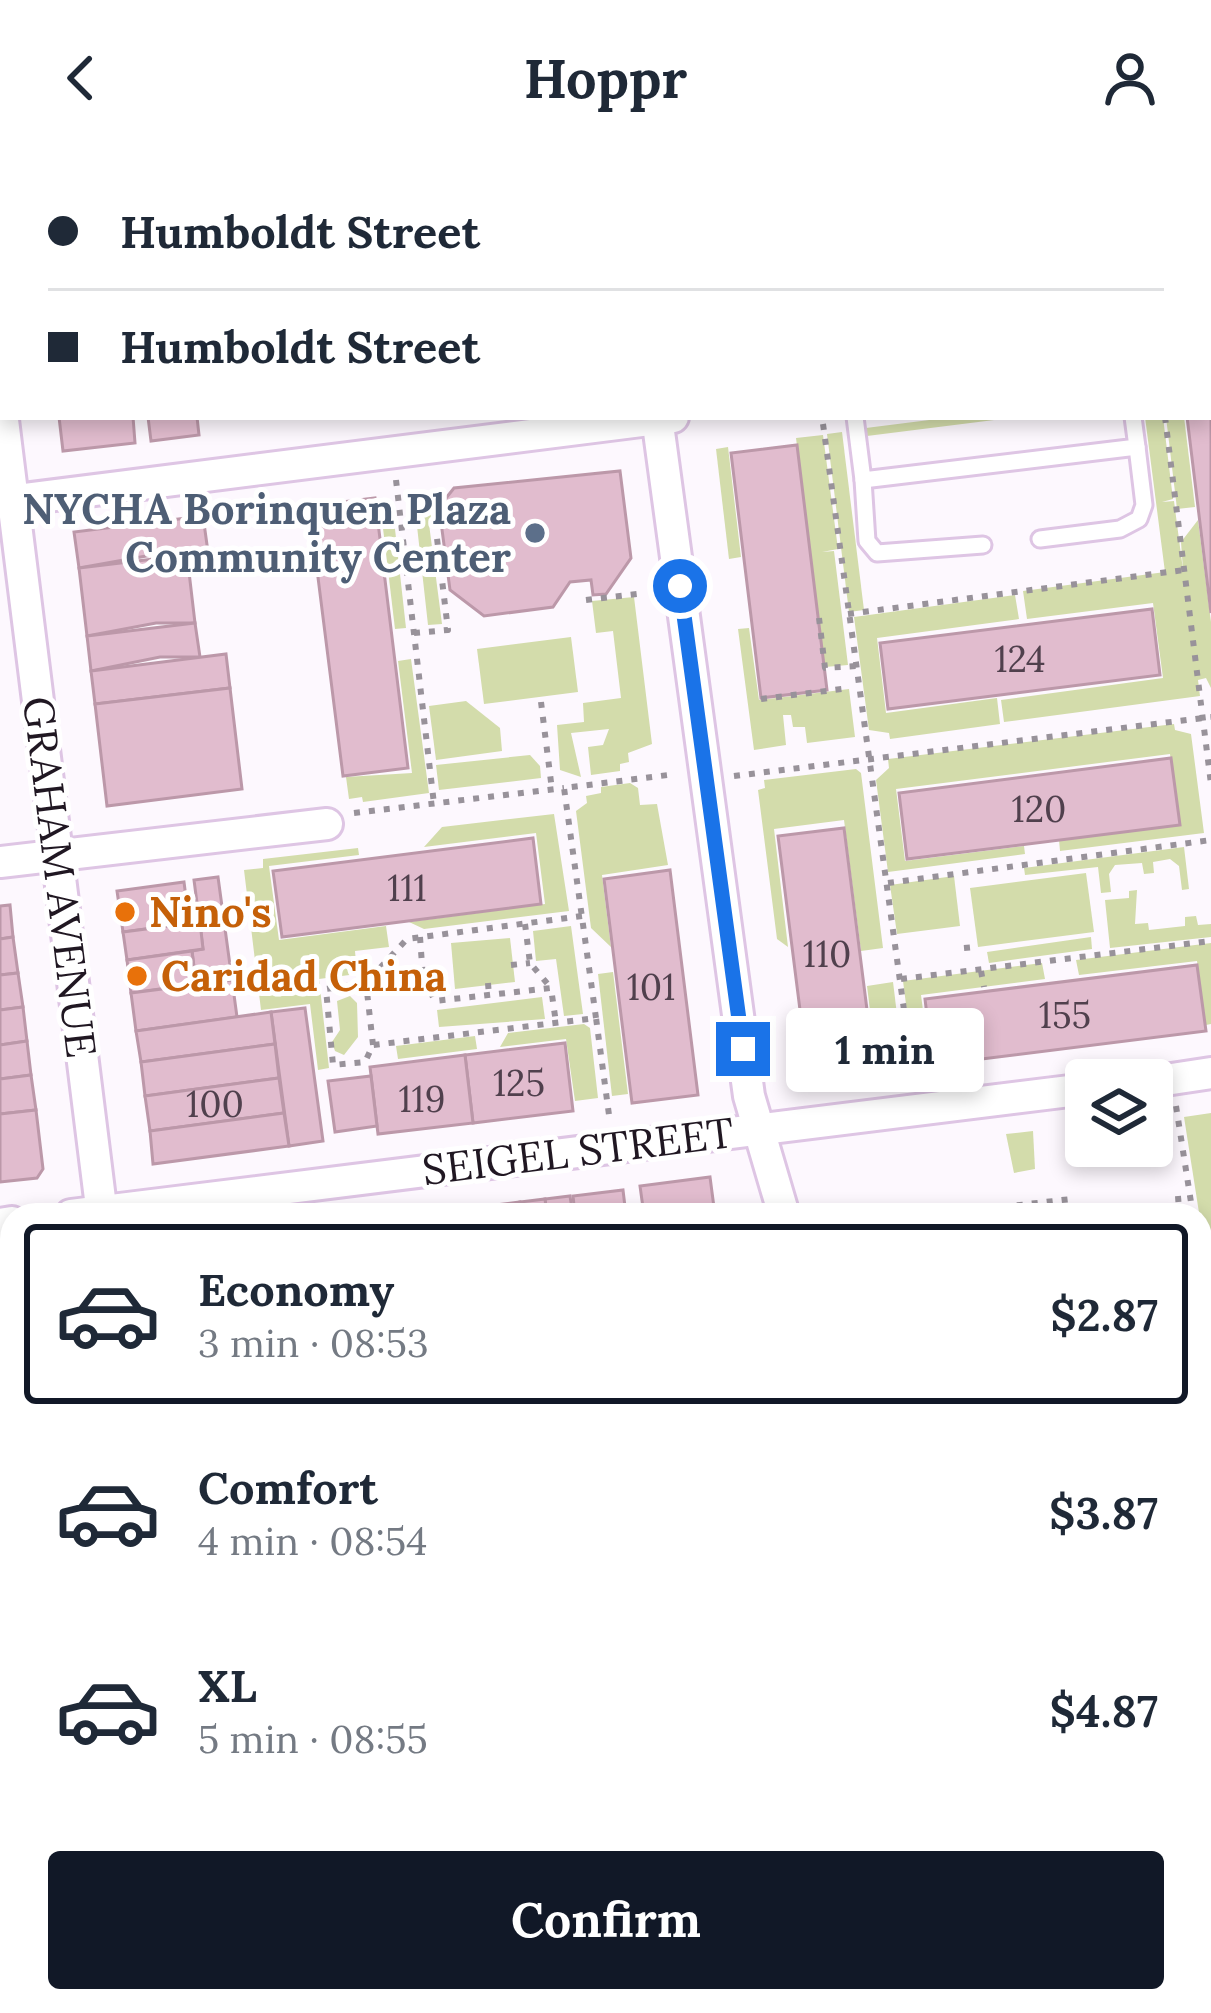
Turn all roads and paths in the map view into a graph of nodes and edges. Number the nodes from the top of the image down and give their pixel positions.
1 (2, 420) edge
2 (647, 420) edge
3 (663, 420) edge
4 (855, 420) edge
5 (1133, 420) edge
6 (1165, 420) edge
7 (823, 424) dead end
8 (1137, 448) junction
9 (397, 480) dead end
10 (863, 480) junction
11 (7, 501) edge
12 (436, 530) dead end
13 (1040, 539) dead end
14 (982, 545) dead end
15 (1184, 570) junction
16 (645, 593) dead end
17 (586, 600) dead end
18 (848, 614) junction
19 (819, 618) dead end
20 (413, 633) junction
21 (856, 665) junction
22 (850, 688) dead end
23 (761, 699) dead end
24 (541, 702) dead end
25 (1207, 717) edge
26 (872, 759) junction
27 (668, 775) dead end
28 (734, 776) dead end
29 (1211, 784) edge
30 (564, 788) junction
31 (552, 790) junction
32 (434, 804) junction
33 (339, 819) joint
34 (1211, 840) edge
35 (58, 855) junction
36 (0, 862) edge
37 (888, 883) junction
38 (582, 916) junction
39 (524, 924) junction
40 (420, 937) junction
41 (1211, 941) edge
42 (975, 947) dead end
43 (964, 948) dead end
44 (530, 963) junction
45 (511, 965) dead end
46 (981, 971) junction
47 (423, 977) junction
48 (901, 979) junction
49 (366, 982) junction
50 (488, 983) dead end
51 (984, 987) dead end
52 (551, 988) junction
53 (489, 996) junction
54 (596, 1018) junction
55 (556, 1023) junction
56 (373, 1045) junction
57 (1211, 1073) edge
58 (913, 1075) dead end
59 (1173, 1079) edge
60 (1065, 1091) edge
61 (1176, 1106) dead end
62 (609, 1115) dead end
63 (757, 1128) junction
64 (1178, 1196) dead end
65 (101, 1203) edge
66 (179, 1203) edge
67 (780, 1203) edge
68 (1034, 1203) edge
69 (1072, 1203) edge
70 (1178, 1203) edge
71 (1192, 1203) edge

1 - 11 street, GRAHAM AVENUE
2 - 11 street
3 - 63 street
4 - 10 lane
5 - 8 lane
6 - 15 path
7 - 18 path
8 - 10 lane
8 - 13 lane
9 - 20 path
10 - 14 lane
11 - 35 street, GRAHAM AVENUE
12 - 20 path
15 - 18 path
15 - 25 path
16 - 17 path
18 - 21 path
19 - 21 path
20 - 32 path
21 - 26 path
22 - 23 path
24 - 31 path
25 - 26 path
25 - 29 path
26 - 28 path
26 - 37 path
27 - 30 path
30 - 31 path
30 - 38 path
31 - 32 path
32 - 33 path
33 - 35 street
34 - 37 path
35 - 36 street
35 - 65 street, GRAHAM AVENUE
37 - 48 path
38 - 39 path
38 - 54 path
39 - 40 path
39 - 44 path
40 - 47 path
40 - 49 path
41 - 46 path
42 - 43 path
44 - 45 path
44 - 52 path
46 - 48 path
46 - 51 path
47 - 49 path
47 - 53 path
48 - 58 path
49 - 56 path
49 - 56 path
50 - 53 path
52 - 53 path
52 - 55 path
54 - 55 path
54 - 62 path
55 - 56 path
57 - 59 street
60 - 63 street, SEIGEL STREET
61 - 71 path
63 - 66 street, SEIGEL STREET
63 - 67 street
64 - 70 path
68 - 69 path

